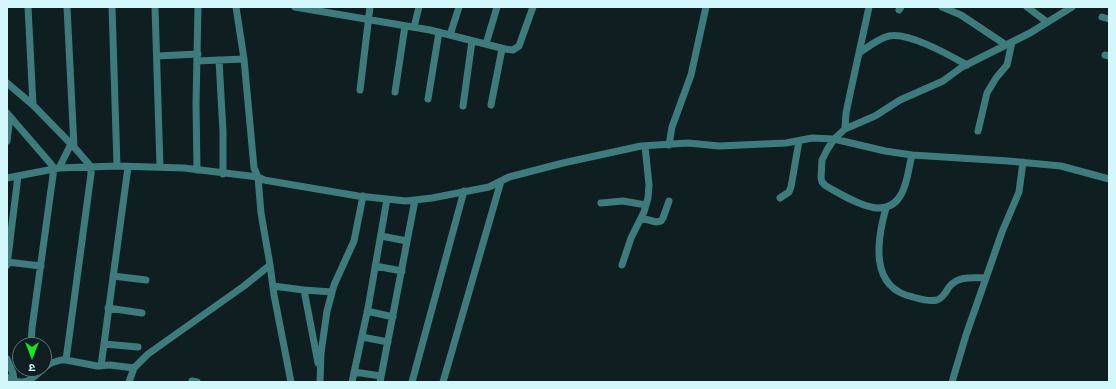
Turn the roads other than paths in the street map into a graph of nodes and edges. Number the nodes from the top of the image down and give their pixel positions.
1 (28, 7) edge
2 (67, 7) edge
3 (112, 7) edge
4 (155, 7) edge
5 (198, 7) edge
6 (236, 7) edge
7 (295, 7) edge
8 (370, 7) edge
9 (420, 7) edge
10 (459, 7) edge
11 (497, 7) edge
12 (532, 7) edge
13 (706, 7) edge
14 (869, 7) edge
15 (942, 7) edge
16 (1027, 7) edge
17 (1072, 7) edge
18 (306, 8) edge
19 (331, 10) edge
20 (368, 19) junction
21 (1047, 22) junction
22 (405, 26) junction
23 (414, 27) junction
24 (439, 32) junction
25 (450, 35) junction
26 (472, 41) junction
27 (486, 44) junction
28 (1009, 44) junction
29 (502, 49) junction
30 (859, 53) junction
31 (157, 56) junction
32 (198, 57) junction
33 (244, 59) junction
34 (219, 60) junction
35 (967, 65) junction
36 (7, 83) edge
37 (360, 90) dead end
38 (395, 92) dead end
39 (428, 99) dead end
40 (33, 105) junction
41 (491, 105) dead end
42 (463, 106) dead end
43 (9, 115) edge
44 (845, 129) junction
45 (978, 131) dead end
46 (834, 139) junction
47 (7, 141) edge
48 (799, 141) junction
49 (669, 145) junction
50 (72, 146) junction
51 (645, 146) junction
52 (912, 155) junction
53 (1023, 162) junction
54 (117, 166) junction
55 (91, 167) junction
56 (128, 167) junction
57 (160, 167) junction
58 (56, 168) junction
59 (197, 170) junction
60 (223, 174) junction
61 (18, 176) junction
62 (258, 177) junction
63 (7, 178) edge
64 (1109, 179) edge
65 (501, 181) junction
66 (464, 191) junction
67 (363, 196) junction
68 (780, 198) dead end
69 (387, 199) junction
70 (415, 200) junction
71 (669, 201) dead end
72 (601, 203) dead end
73 (646, 205) junction
74 (886, 208) junction
75 (641, 218) junction
76 (381, 236) junction
77 (407, 241) junction
78 (7, 263) edge
79 (270, 265) junction
80 (622, 265) dead end
81 (41, 266) junction
82 (375, 266) junction
83 (402, 271) junction
84 (112, 276) junction
85 (986, 278) junction
86 (146, 280) dead end
87 (272, 286) junction
88 (304, 290) junction
89 (332, 292) junction
90 (108, 308) junction
91 (367, 311) junction
92 (142, 313) dead end
93 (393, 317) junction
94 (32, 337) edge
95 (362, 337) junction
96 (388, 342) junction
97 (104, 344) junction
98 (138, 347) dead end
99 (7, 359) edge
100 (66, 360) junction
101 (52, 363) edge
102 (101, 366) junction
103 (134, 368) junction
104 (320, 370) junction
105 (354, 372) junction
106 (7, 377) edge
107 (32, 377) edge
108 (381, 379) edge
109 (14, 381) junction
110 (129, 382) edge
111 (291, 382) edge
112 (320, 382) edge
113 (352, 382) edge
114 (412, 382) edge
115 (443, 382) edge
116 (952, 382) edge

1 - 40 street
2 - 50 street
3 - 54 street
4 - 31 street
5 - 32 street
6 - 33 street
7 - 18 street
8 - 20 street
9 - 23 street
10 - 25 street
11 - 27 street
12 - 29 street
13 - 49 street
14 - 30 street
15 - 28 street
16 - 21 street
17 - 21 street
18 - 19 street
19 - 20 street
20 - 22 street
20 - 37 street
21 - 28 street
22 - 23 street
22 - 38 street
23 - 24 street
24 - 25 street
24 - 39 street
25 - 26 street
26 - 27 street
26 - 42 street
27 - 29 street
28 - 35 street
28 - 45 street
29 - 41 street
30 - 35 street
30 - 44 street
31 - 32 street
31 - 57 street
32 - 34 street
32 - 59 street
33 - 34 street
33 - 62 street
34 - 60 street
35 - 44 street
36 - 40 street
40 - 50 street
43 - 47 street
43 - 58 street
44 - 46 street
46 - 48 street
46 - 52 street
46 - 74 street
48 - 49 street
48 - 68 street
49 - 51 street
50 - 55 street
50 - 58 street
51 - 65 street
51 - 73 street
52 - 53 street
52 - 74 street
53 - 64 street
53 - 85 street
54 - 55 street
54 - 56 street
55 - 58 street
55 - 100 street
56 - 57 street
56 - 84 street
57 - 59 street
58 - 61 street
58 - 81 street
59 - 60 street
60 - 62 street
61 - 63 street
61 - 78 street
62 - 67 street
62 - 79 street
65 - 66 street
65 - 115 street
66 - 70 street
66 - 114 street
67 - 69 street
67 - 89 street
69 - 70 street
69 - 76 street
70 - 77 street
71 - 75 street
72 - 73 street
73 - 75 street
74 - 85 street
75 - 80 street
76 - 77 street
76 - 82 street
77 - 83 street
78 - 81 street
79 - 87 street
79 - 103 street
81 - 94 street
82 - 83 street
82 - 91 street
83 - 93 street
84 - 86 street
84 - 90 street
85 - 116 street
87 - 88 street
87 - 111 street
88 - 89 street
88 - 104 street
89 - 104 street
90 - 92 street
90 - 97 street
91 - 93 street
91 - 95 street
93 - 96 street
95 - 96 street
95 - 105 street
96 - 108 street
97 - 98 street
97 - 102 street
99 - 109 street
100 - 101 street
100 - 102 street
102 - 103 street
103 - 110 street
104 - 112 street
105 - 108 street
105 - 113 street
106 - 109 street
107 - 109 street

